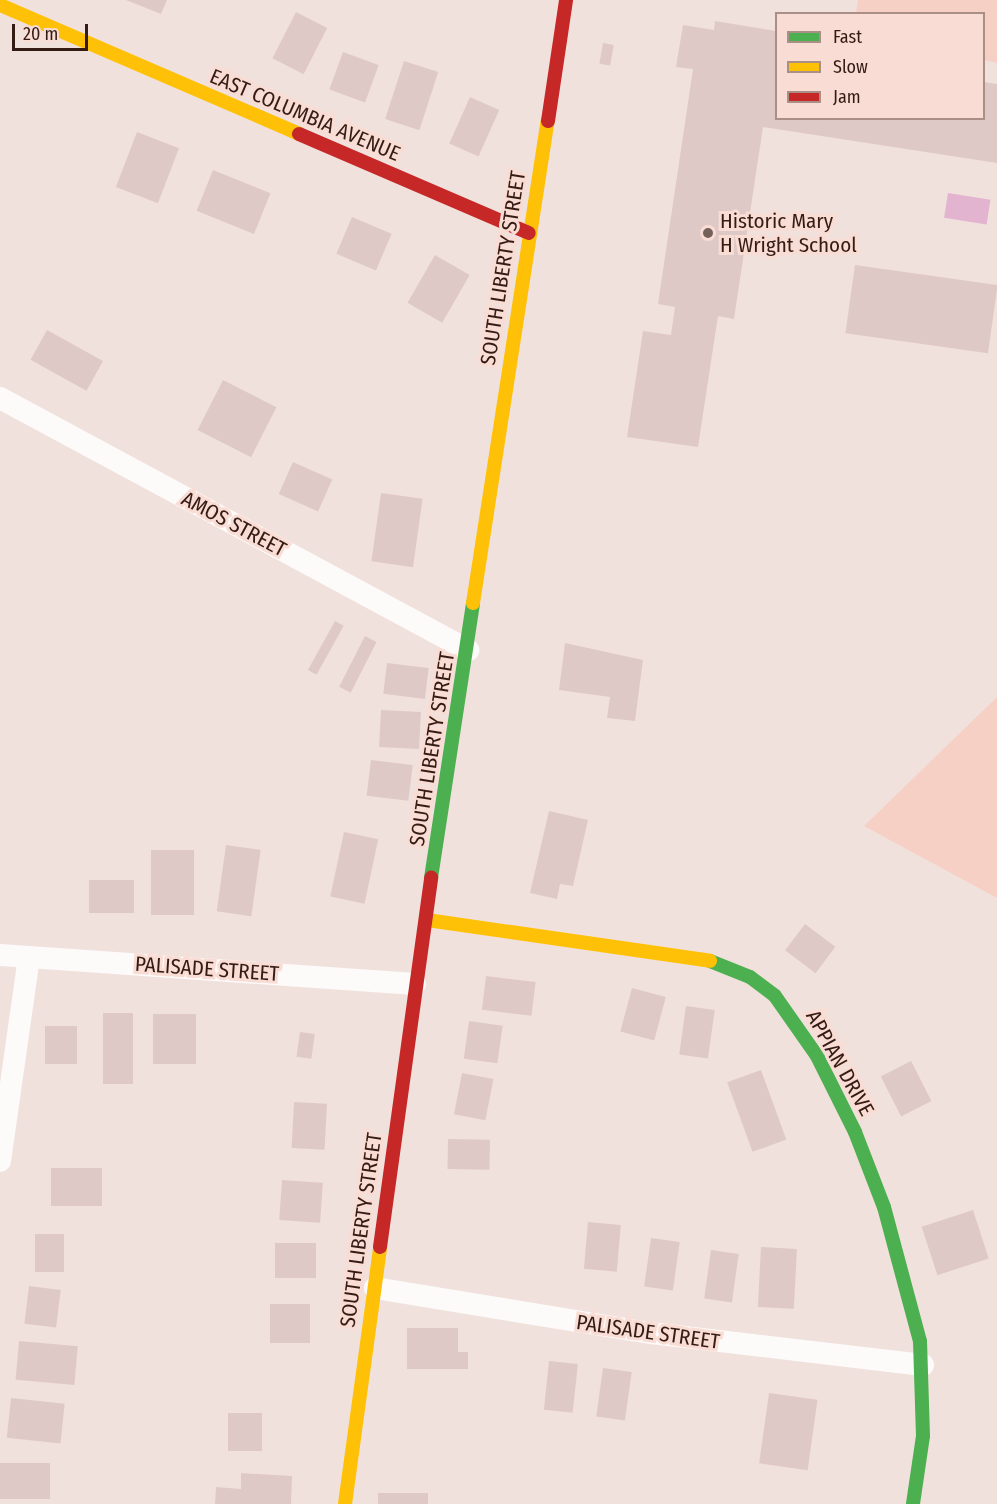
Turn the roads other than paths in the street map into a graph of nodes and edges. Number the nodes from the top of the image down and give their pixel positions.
1 (566, 0) edge
2 (0, 5) edge
3 (529, 233) junction
4 (0, 398) edge
5 (468, 650) junction
6 (428, 920) junction
7 (0, 955) edge
8 (29, 957) junction
9 (415, 984) junction
10 (0, 1161) edge
11 (375, 1288) junction
12 (923, 1365) junction
13 (345, 1504) edge
14 (913, 1504) edge

1 - 3 street, SOUTH LIBERTY STREET
2 - 3 street, EAST COLUMBIA AVENUE
3 - 5 street, SOUTH LIBERTY STREET
4 - 5 street, AMOS STREET
5 - 6 street, SOUTH LIBERTY STREET
6 - 9 street, SOUTH LIBERTY STREET
6 - 12 street, APPIAN DRIVE
7 - 8 street, PALISADE STREET
8 - 9 street, PALISADE STREET
8 - 10 street
9 - 11 street, SOUTH LIBERTY STREET
11 - 12 street, PALISADE STREET
11 - 13 street, SOUTH LIBERTY STREET
12 - 14 street, APPIAN DRIVE

